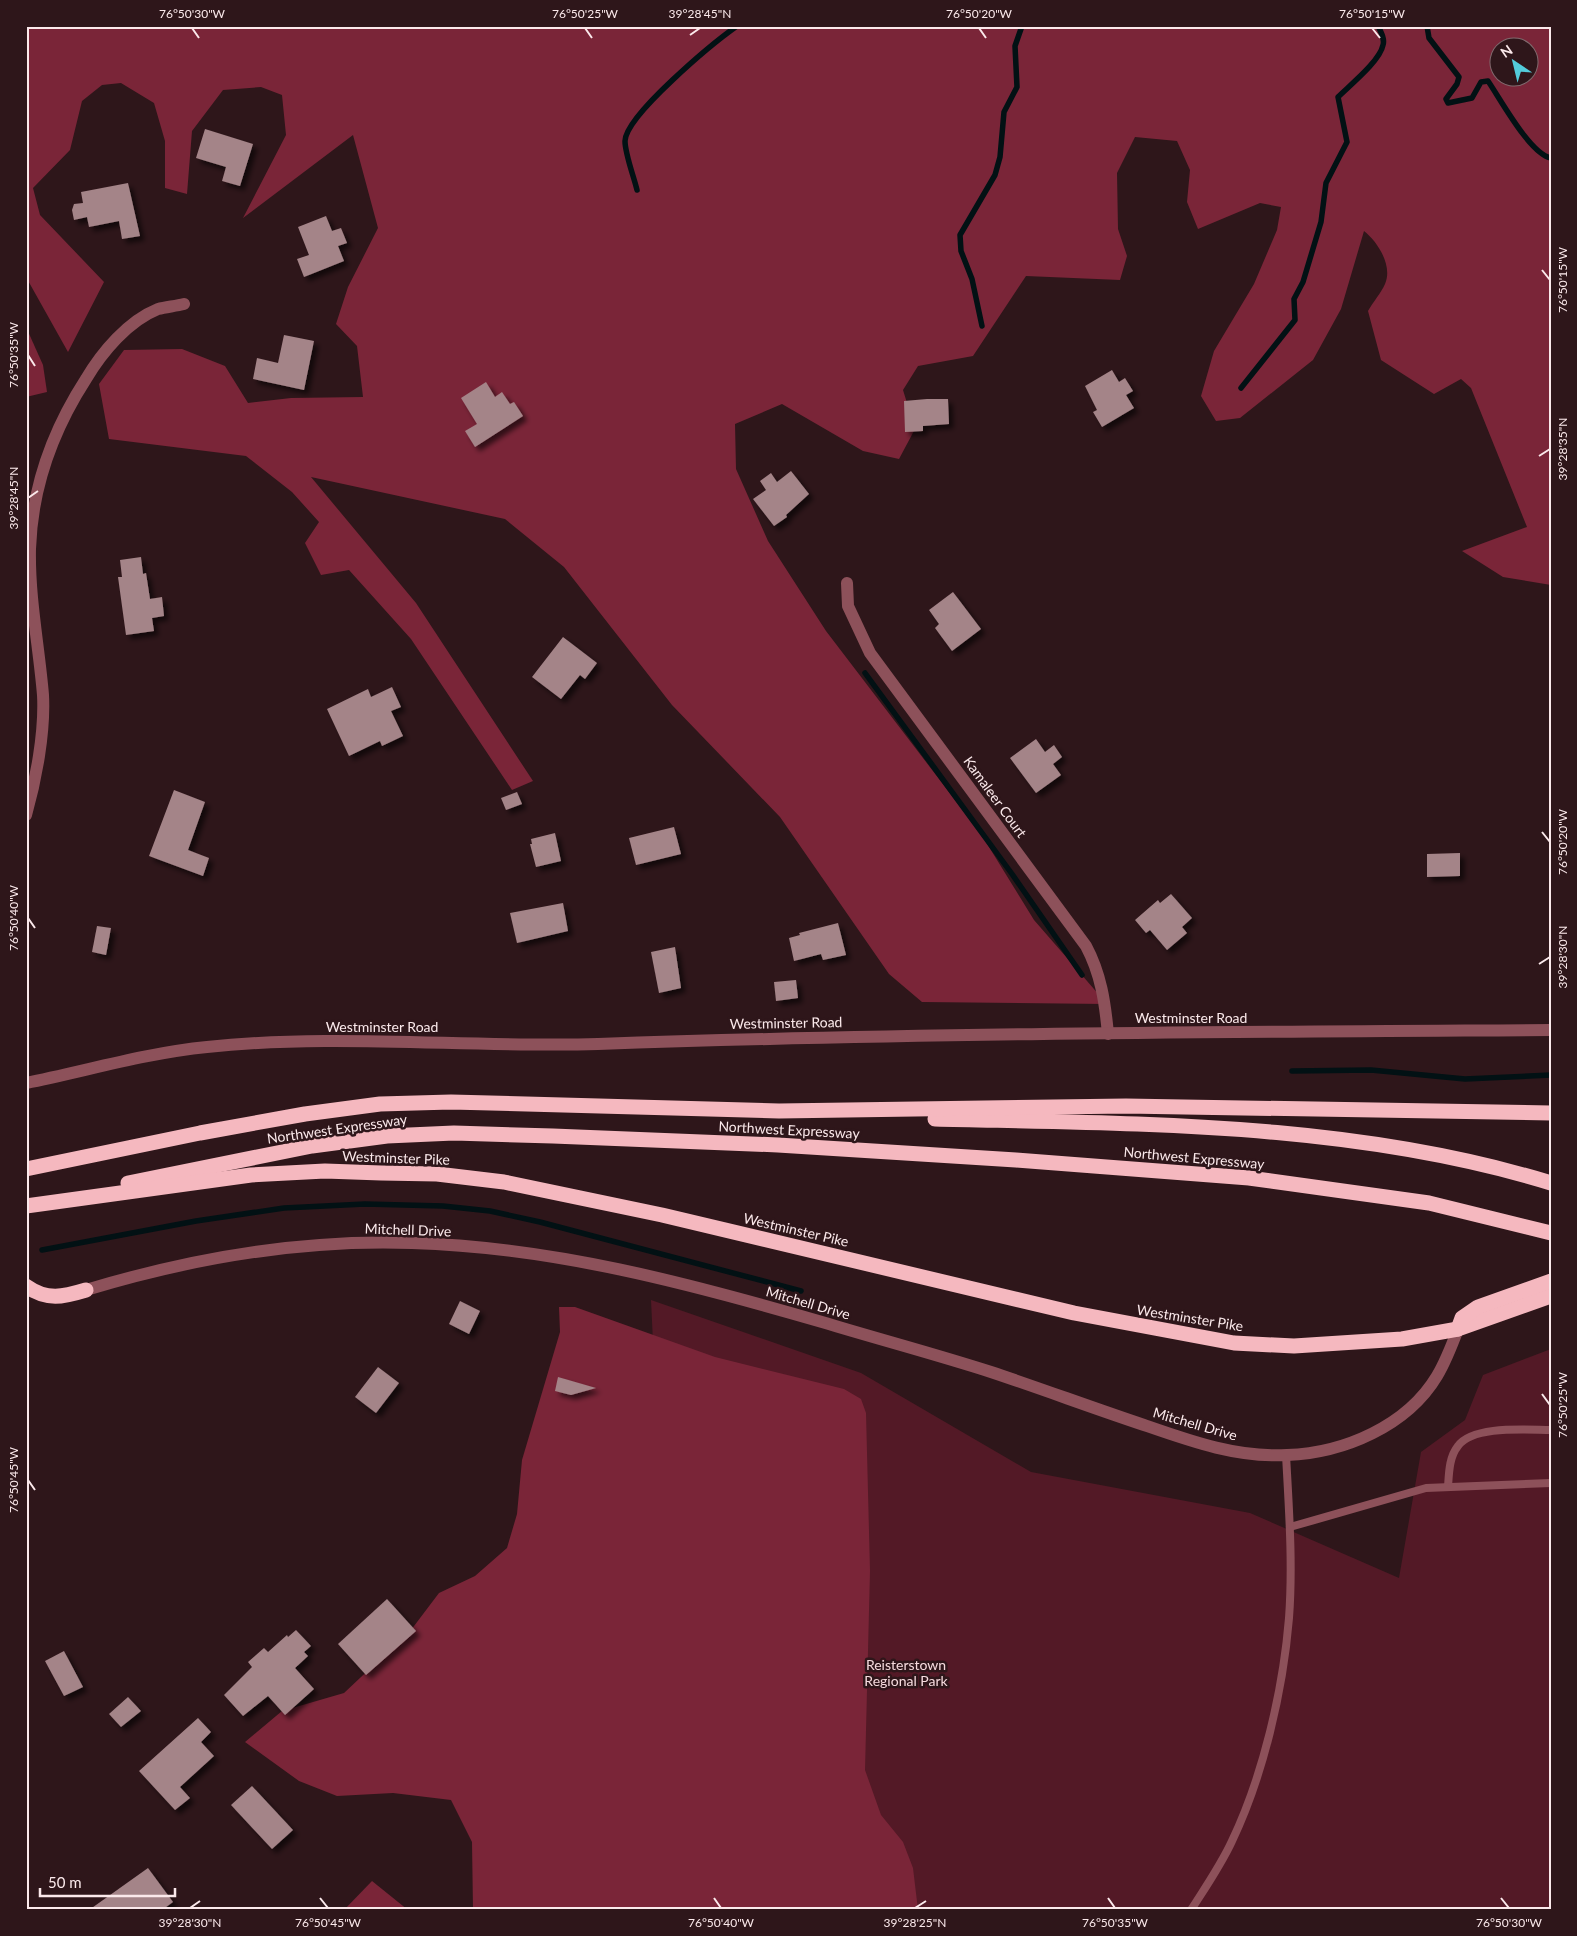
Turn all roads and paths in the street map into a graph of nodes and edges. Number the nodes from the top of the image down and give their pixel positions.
1 (184, 304) dead end
2 (847, 584) dead end
3 (29, 596) edge
4 (26, 815) edge
5 (1551, 1030) edge
6 (1108, 1034) junction
7 (26, 1083) edge
8 (780, 1111) junction
9 (1551, 1113) edge
10 (26, 1170) edge
11 (1551, 1183) edge
12 (26, 1206) edge
13 (1551, 1233) edge
14 (1551, 1281) edge
15 (26, 1286) edge
16 (86, 1290) joint
17 (1551, 1296) edge
18 (1458, 1329) junction
19 (1551, 1430) edge
20 (1286, 1456) junction
21 (1551, 1483) edge
22 (1448, 1487) junction
23 (1290, 1527) junction
24 (1191, 1910) edge

1 - 3 street
2 - 6 street, Kamaleer Court
3 - 4 street
5 - 6 street, Westminster Road
6 - 7 street, Westminster Road
8 - 9 highway
8 - 10 highway
8 - 11 highway, Northwest Expressway
12 - 13 highway, Northwest Expressway
12 - 18 highway, Westminster Pike
14 - 18 highway
15 - 16 highway
16 - 20 street, Mitchell Drive
17 - 18 highway, Westminster Pike
18 - 20 street, Mitchell Drive
19 - 22 lane
20 - 23 lane
21 - 22 lane
22 - 23 lane
23 - 24 lane

